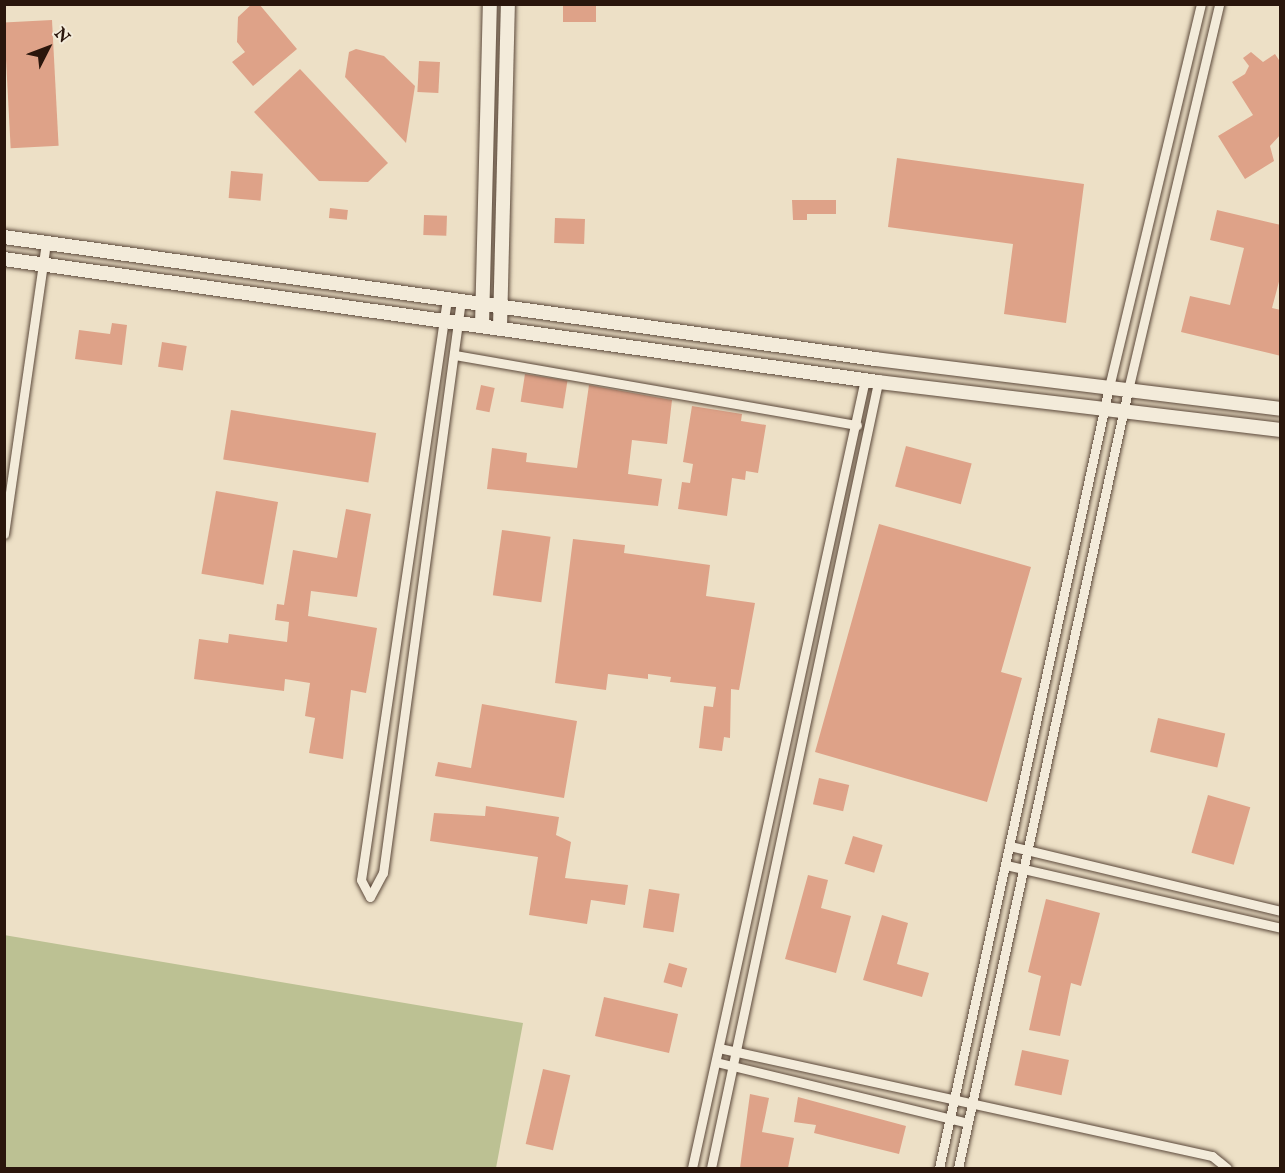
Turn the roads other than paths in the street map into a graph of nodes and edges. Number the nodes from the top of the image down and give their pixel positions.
1 (490, 4) edge
2 (508, 4) edge
3 (1201, 4) edge
4 (1219, 4) edge
5 (1162, 168) junction
6 (1181, 171) junction
7 (4, 237) edge
8 (46, 241) junction
9 (4, 259) edge
10 (43, 264) junction
11 (447, 299) junction
12 (461, 300) junction
13 (483, 302) junction
14 (501, 305) junction
15 (444, 322) junction
16 (459, 323) junction
17 (482, 325) junction
18 (500, 327) junction
19 (454, 355) junction
20 (871, 381) junction
21 (1109, 387) junction
22 (1128, 390) junction
23 (1105, 407) junction
24 (1125, 409) junction
25 (1281, 409) edge
26 (856, 425) junction
27 (1281, 430) edge
28 (4, 534) edge
29 (1010, 846) junction
30 (1028, 851) junction
31 (1006, 865) junction
32 (1024, 869) junction
33 (1281, 911) edge
34 (1281, 928) edge
35 (719, 1048) junction
36 (737, 1053) junction
37 (716, 1062) junction
38 (734, 1067) junction
39 (954, 1102) junction
40 (972, 1106) junction
41 (950, 1119) junction
42 (968, 1123) junction
43 (692, 1168) edge
44 (711, 1168) edge
45 (939, 1168) edge
46 (958, 1168) edge
47 (1227, 1168) edge

1 - 13 street
2 - 14 street
3 - 5 street
4 - 6 street
5 - 6 street
5 - 21 street
6 - 22 street
7 - 8 street
8 - 10 street
8 - 11 street
9 - 10 street
10 - 15 street
10 - 28 street
11 - 12 street
11 - 15 street
12 - 13 street
12 - 16 street
13 - 14 street
13 - 17 street
14 - 18 street
14 - 21 street
15 - 16 street
15 - 19 street
16 - 17 street
16 - 19 street
17 - 18 street
18 - 20 street
19 - 26 street
20 - 23 street
20 - 26 street
20 - 36 street
21 - 22 street
21 - 23 street
22 - 24 street
22 - 25 street
23 - 24 street
23 - 29 street
24 - 27 street
24 - 30 street
26 - 35 street
29 - 30 street
29 - 31 street
30 - 32 street
30 - 33 street
31 - 32 street
31 - 39 street
32 - 34 street
32 - 40 street
35 - 36 street
35 - 37 street
36 - 38 street
36 - 39 street
37 - 38 street
37 - 43 street
38 - 41 street
38 - 44 street
39 - 40 street
39 - 41 street
40 - 42 street
40 - 47 street
41 - 42 street
41 - 45 street
42 - 46 street

